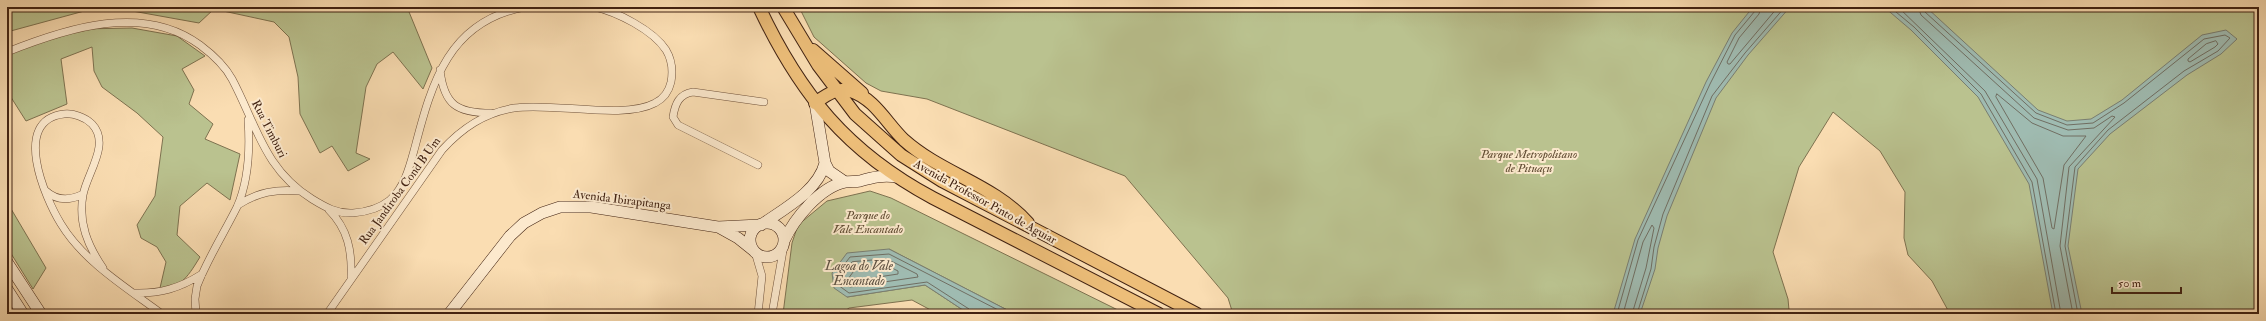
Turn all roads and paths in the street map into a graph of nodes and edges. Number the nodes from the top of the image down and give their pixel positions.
1 (525, 7) edge
2 (594, 7) edge
3 (759, 7) edge
4 (783, 7) edge
5 (803, 42) junction
6 (7, 52) edge
7 (440, 70) junction
8 (837, 91) junction
9 (665, 95) junction
10 (870, 101) junction
11 (677, 102) junction
12 (764, 102) dead end
13 (815, 103) junction
14 (495, 113) junction
15 (248, 115) junction
16 (826, 163) junction
17 (758, 165) dead end
18 (897, 177) junction
19 (845, 182) junction
20 (44, 189) junction
21 (299, 191) junction
22 (83, 194) junction
23 (238, 205) junction
24 (328, 209) junction
25 (761, 225) junction
26 (718, 227) junction
27 (1032, 228) junction
28 (784, 243) junction
29 (754, 251) junction
30 (7, 262) edge
31 (103, 268) junction
32 (202, 274) junction
33 (351, 277) junction
34 (7, 289) edge
35 (134, 293) junction
36 (23, 314) edge
37 (41, 314) edge
38 (162, 314) edge
39 (196, 314) edge
40 (327, 314) edge
41 (449, 314) edge
42 (758, 314) edge
43 (772, 314) edge
44 (1159, 314) edge
45 (1197, 314) edge

1 - 7 street
2 - 9 street
3 - 13 main road, Avenida Professor Pinto de Aguiar
4 - 5 main road, Avenida Professor Pinto de Aguiar
5 - 8 main road, Avenida Professor Pinto de Aguiar
5 - 10 main road
6 - 15 street, Rua Timburi
7 - 14 street
7 - 24 street, Rua Timburi
8 - 10 main road
8 - 13 main road
8 - 27 main road, Avenida Professor Pinto de Aguiar
9 - 11 street
9 - 14 street, Rua Jandiroba Cond B Um
10 - 27 main road
11 - 12 street
11 - 17 street
13 - 16 main road
13 - 18 main road, Avenida Professor Pinto de Aguiar
14 - 33 street, Rua Jandiroba Cond B Um
15 - 21 street, Rua Timburi
15 - 23 street
16 - 19 main road
16 - 25 main road
18 - 19 main road
18 - 44 main road, Avenida Professor Pinto de Aguiar
19 - 28 main road
20 - 22 street
20 - 22 street
20 - 31 street
21 - 23 street
21 - 24 street, Rua Timburi
22 - 31 street
23 - 32 street
24 - 33 street
25 - 26 main road, Avenida Ibirapitanga
25 - 28 main road
25 - 29 main road
26 - 29 main road, Avenida Ibirapitanga
26 - 41 main road, Avenida Ibirapitanga
27 - 45 main road, Avenida Professor Pinto de Aguiar
28 - 29 main road
28 - 43 street
29 - 42 street
30 - 37 main road
31 - 35 street
32 - 35 street
32 - 39 street
33 - 40 street, Rua Jandiroba Cond B Um
34 - 36 main road
35 - 38 street

